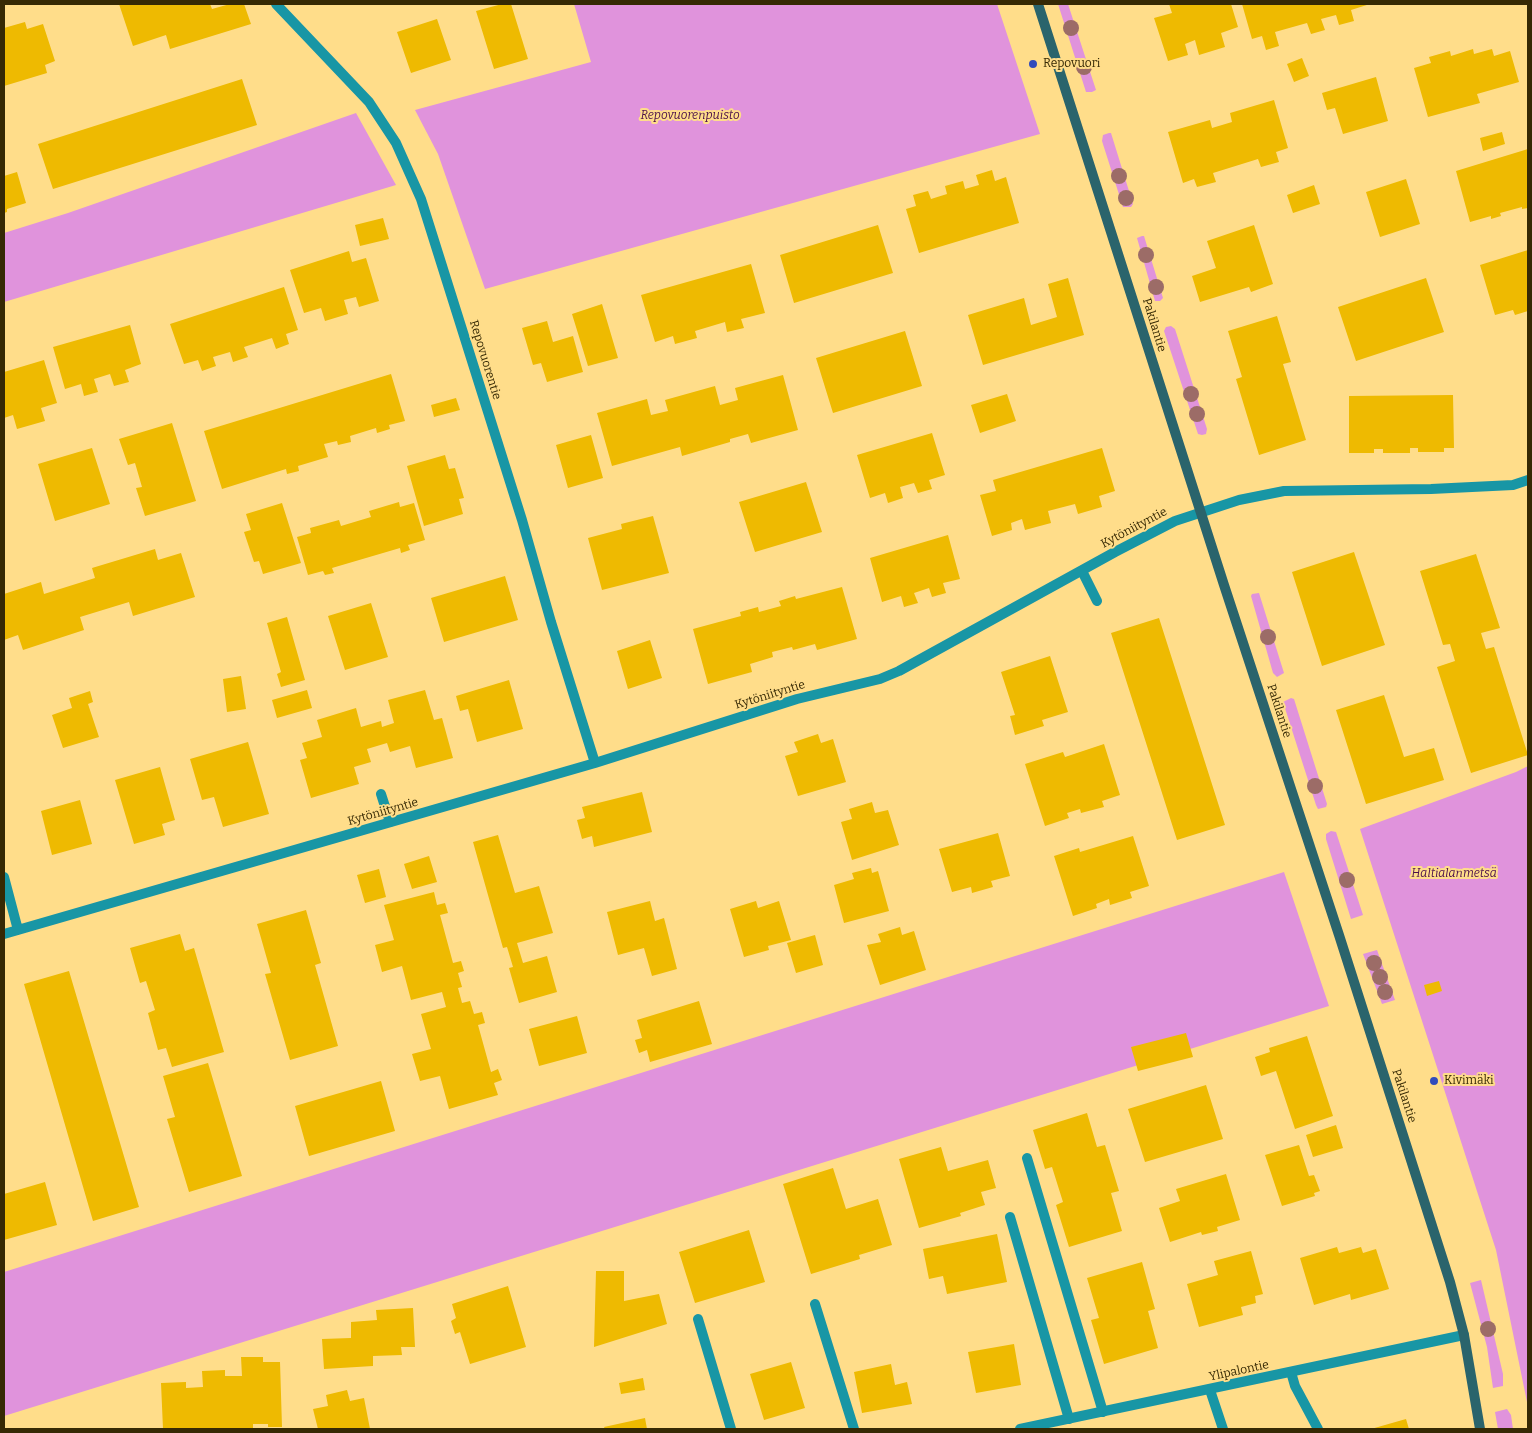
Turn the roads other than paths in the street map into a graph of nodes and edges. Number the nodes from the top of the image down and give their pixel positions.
1 (276, 4) edge
2 (1038, 4) edge
3 (1528, 480) edge
4 (1201, 512) junction
5 (1082, 571) junction
6 (1097, 601) dead end
7 (595, 763) junction
8 (381, 794) dead end
9 (390, 822) junction
10 (4, 878) edge
11 (18, 930) junction
12 (4, 934) edge
13 (1027, 1158) dead end
14 (1010, 1217) dead end
15 (815, 1304) dead end
16 (698, 1319) dead end
17 (1464, 1335) junction
18 (1291, 1372) junction
19 (1210, 1390) junction
20 (1102, 1412) junction
21 (1069, 1419) junction
22 (731, 1429) edge
23 (854, 1429) edge
24 (1020, 1429) edge
25 (1223, 1429) edge
26 (1318, 1429) edge
27 (1480, 1429) edge

1 - 7 street, Repovuorentie
2 - 4 main road, Pakilantie
3 - 4 street, Kytöniityntie
4 - 5 street, Kytöniityntie
4 - 17 main road, Pakilantie
5 - 6 street
5 - 7 street, Kytöniityntie
7 - 9 street, Kytöniityntie
8 - 9 street
9 - 11 street, Kytöniityntie
10 - 11 street
11 - 12 street, Kytöniityntie
13 - 20 street
14 - 21 street
15 - 23 street
16 - 22 street
17 - 18 street, Ylipalontie
17 - 27 main road, Pakilantie
18 - 19 street, Ylipalontie
18 - 26 street
19 - 20 street, Ylipalontie
19 - 25 street
20 - 21 street, Ylipalontie
21 - 24 street, Ylipalontie

